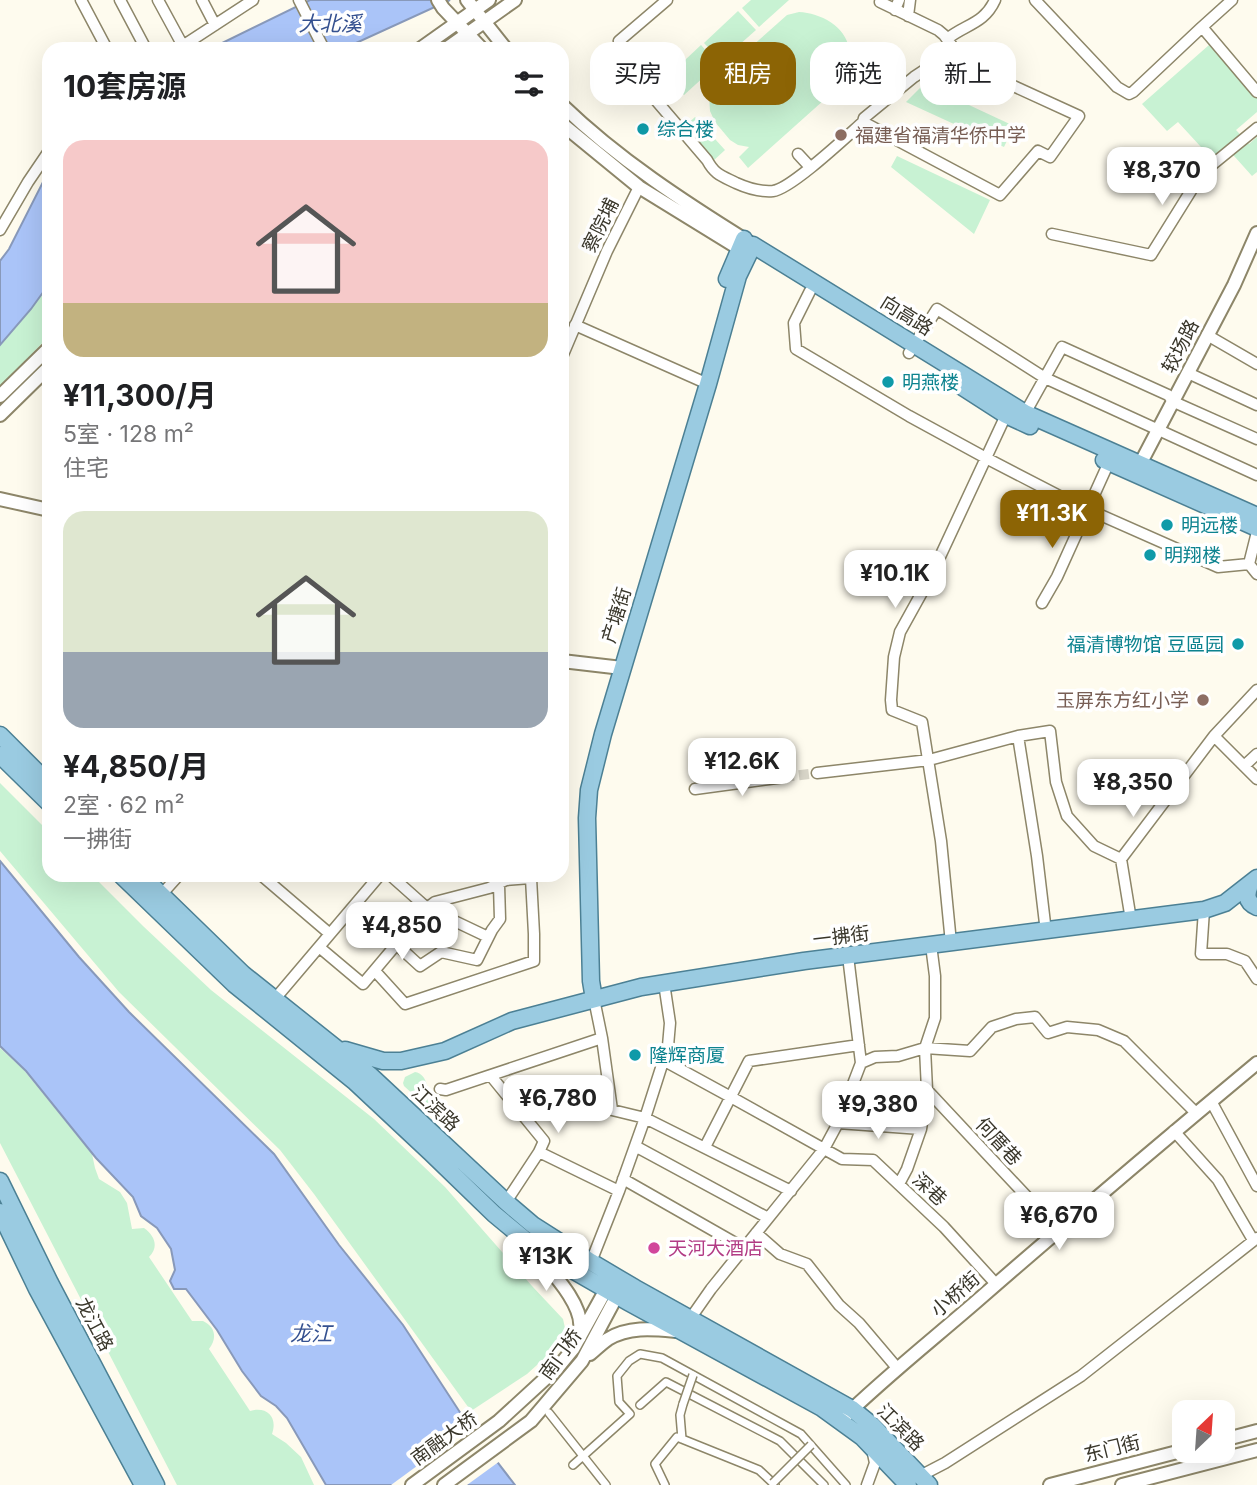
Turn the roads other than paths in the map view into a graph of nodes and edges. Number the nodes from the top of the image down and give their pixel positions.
1 (81, 0) edge
2 (120, 0) edge
3 (158, 0) edge
4 (202, 0) edge
5 (253, 0) edge
6 (299, 0) edge
7 (489, 0) edge
8 (515, 0) edge
9 (667, 0) edge
10 (910, 0) edge
11 (995, 0) edge
12 (1035, 0) edge
13 (1232, 0) edge
14 (880, 2) dead end
15 (441, 4) edge
16 (471, 5) edge
17 (897, 5) edge
18 (908, 16) junction
19 (457, 22) junction
20 (484, 22) junction
21 (215, 25) junction
22 (1202, 27) junction
23 (467, 34) junction
24 (947, 40) joint
25 (103, 42) edge
26 (142, 42) edge
27 (179, 42) edge
28 (189, 42) edge
29 (320, 42) edge
30 (430, 42) edge
31 (456, 42) edge
32 (475, 42) edge
33 (500, 42) edge
34 (920, 73) edge
35 (1016, 87) edge
36 (1257, 92) edge
37 (569, 111) edge
38 (863, 122) junction
39 (1257, 128) edge
40 (569, 130) edge
41 (798, 154) dead end
42 (42, 161) edge
43 (810, 167) junction
44 (639, 187) junction
45 (0, 230) edge
46 (1257, 233) edge
47 (1052, 234) dead end
48 (746, 247) junction
49 (810, 291) junction
50 (575, 325) junction
51 (1207, 335) junction
52 (569, 340) edge
53 (911, 349) junction
54 (42, 355) edge
55 (1257, 364) edge
56 (1188, 373) junction
57 (42, 374) edge
58 (1045, 378) junction
59 (704, 382) junction
60 (0, 396) edge
61 (1174, 402) junction
62 (1257, 405) edge
63 (0, 415) edge
64 (1017, 417) junction
65 (1158, 430) junction
66 (1257, 439) edge
67 (986, 458) junction
68 (1109, 462) junction
69 (1135, 474) junction
70 (1257, 475) edge
71 (0, 499) edge
72 (42, 508) edge
73 (1087, 509) junction
74 (1256, 522) edge
75 (1249, 564) junction
76 (1257, 574) edge
77 (1042, 603) dead end
78 (569, 662) edge
79 (619, 668) junction
80 (1257, 690) edge
81 (0, 735) edge
82 (1018, 736) junction
83 (1214, 736) junction
84 (1257, 754) edge
85 (0, 755) edge
86 (929, 760) junction
87 (1244, 766) junction
88 (817, 773) tunnel mouth
89 (42, 777) edge
90 (784, 777) tunnel mouth
91 (1257, 779) edge
92 (695, 789) dead end
93 (42, 796) edge
94 (1121, 859) junction
95 (128, 882) edge
96 (148, 882) edge
97 (173, 882) edge
98 (269, 882) edge
99 (374, 882) edge
100 (398, 882) edge
101 (503, 882) edge
102 (531, 882) edge
103 (499, 885) junction
104 (1250, 888) edge
105 (161, 895) junction
106 (427, 908) junction
107 (1257, 908) edge
108 (1205, 910) junction
109 (1131, 920) junction
110 (1046, 932) junction
111 (330, 934) junction
112 (488, 937) junction
113 (951, 943) junction
114 (396, 944) junction
115 (932, 945) junction
116 (319, 947) junction
117 (848, 956) junction
118 (375, 971) junction
119 (1257, 979) edge
120 (664, 983) junction
121 (274, 999) junction
122 (589, 1000) junction
123 (602, 1038) junction
124 (859, 1045) junction
125 (925, 1048) junction
126 (339, 1049) junction
127 (663, 1060) junction
128 (861, 1063) junction
129 (1257, 1063) edge
130 (491, 1076) junction
131 (440, 1089) dead end
132 (927, 1090) junction
133 (731, 1096) junction
134 (1211, 1101) junction
135 (1196, 1114) junction
136 (645, 1118) junction
137 (838, 1123) junction
138 (921, 1129) junction
139 (1174, 1131) junction
140 (635, 1146) junction
141 (705, 1147) junction
142 (824, 1149) junction
143 (539, 1152) junction
144 (623, 1180) junction
145 (0, 1181) edge
146 (899, 1184) junction
147 (1257, 1186) edge
148 (619, 1191) junction
149 (791, 1191) junction
150 (506, 1202) junction
151 (0, 1212) edge
152 (768, 1218) junction
153 (1059, 1231) junction
154 (756, 1233) junction
155 (523, 1238) junction
156 (1255, 1239) edge
157 (744, 1248) junction
158 (591, 1262) junction
159 (996, 1284) junction
160 (616, 1285) junction
161 (687, 1325) junction
162 (573, 1349) junction
163 (582, 1361) junction
164 (898, 1369) junction
165 (693, 1375) junction
166 (640, 1405) dead end
167 (549, 1413) dead end
168 (847, 1415) junction
169 (499, 1421) joint
170 (1257, 1431) edge
171 (510, 1437) joint
172 (1236, 1437) edge
173 (682, 1439) junction
174 (811, 1445) junction
175 (871, 1446) junction
176 (1257, 1450) edge
177 (1172, 1453) edge
178 (583, 1456) junction
179 (573, 1465) dead end
180 (919, 1482) edge
181 (774, 1484) edge
182 (144, 1485) edge
183 (156, 1485) edge
184 (412, 1485) edge
185 (444, 1485) edge
186 (606, 1485) edge
187 (665, 1485) edge
188 (824, 1485) edge
189 (846, 1485) edge
190 (867, 1485) edge
191 (1050, 1485) edge
192 (1122, 1485) edge

1 - 25 street
2 - 26 street
3 - 27 street
4 - 21 street
5 - 21 street
6 - 29 street
7 - 16 street
8 - 20 street
9 - 43 street
10 - 18 street
11 - 24 street
12 - 22 street
13 - 22 street
14 - 17 street
15 - 19 street
16 - 19 street
16 - 20 street
17 - 18 street
18 - 24 street
19 - 23 street
19 - 30 street
20 - 23 street
20 - 33 street
21 - 28 street
22 - 36 street
23 - 31 street
23 - 32 street
34 - 38 street
35 - 38 street
37 - 48 street, 向高路
38 - 43 street
39 - 47 street
40 - 44 street
41 - 43 street
42 - 45 street
44 - 48 street
44 - 50 street, 察院埔
46 - 51 street, 较场路
48 - 49 main road, 向高路
48 - 53 main road, 向高路
48 - 59 main road, 产塘街
49 - 53 main road, 向高路
49 - 67 street
50 - 52 street, 察院埔
50 - 59 street
51 - 55 street
51 - 56 street, 较场路
53 - 58 street
53 - 64 main road, 向高路
54 - 60 street
56 - 61 street, 较场路
56 - 62 street
57 - 63 street
58 - 61 street
58 - 64 street
58 - 65 street
59 - 79 main road, 产塘街
61 - 65 street, 较场路
61 - 66 street
64 - 67 street
64 - 68 main road, 向高路
64 - 74 main road, 向高路
65 - 69 street, 较场路
65 - 70 street
67 - 73 street
67 - 86 street
68 - 69 main road, 向高路
68 - 73 street
69 - 74 main road, 向高路
71 - 72 street
73 - 75 street
73 - 77 street
74 - 75 street
75 - 76 street
78 - 79 street
79 - 122 main road, 产塘街
80 - 83 street
81 - 89 main road
82 - 86 street
82 - 94 street
82 - 110 street
83 - 87 street
83 - 94 street
84 - 87 street
85 - 93 main road
86 - 88 street
86 - 113 street
87 - 91 street
90 - 92 street
94 - 109 street
95 - 155 main road, 江滨路
96 - 105 main road, 江滨路
97 - 105 street
98 - 111 street
99 - 111 street
100 - 106 street
101 - 103 street
102 - 118 street
103 - 106 street
103 - 112 street
104 - 107 main road, 一拂街
104 - 108 main road, 一拂街
105 - 121 main road, 江滨路
106 - 112 street
106 - 114 street
108 - 109 main road, 一拂街
108 - 119 street
109 - 110 main road, 一拂街
110 - 113 main road, 一拂街
111 - 116 street
112 - 114 street
113 - 115 main road, 一拂街
114 - 118 street
115 - 117 main road, 一拂街
115 - 125 street
116 - 118 street
116 - 121 street
117 - 120 main road, 一拂街
117 - 124 street
120 - 122 main road, 一拂街
120 - 127 street
121 - 126 main road, 江滨路
122 - 123 street
122 - 126 main road, 一拂街
123 - 130 street
123 - 136 street
124 - 128 street
124 - 133 street
125 - 128 street
125 - 132 street
125 - 135 street
126 - 150 main road, 江滨路
127 - 133 street, 深巷
127 - 136 street
128 - 137 street
129 - 134 street, 小桥街
130 - 131 street
130 - 143 street
132 - 138 street
132 - 153 street, 何厝巷
133 - 141 street
133 - 142 street, 深巷
134 - 135 street, 小桥街
134 - 147 street
135 - 139 street, 小桥街
136 - 140 street
136 - 141 street
137 - 138 street
137 - 142 street
138 - 146 street
139 - 153 street, 小桥街
139 - 156 street
140 - 144 street
140 - 152 street
141 - 149 street
142 - 146 street, 深巷
142 - 149 street
143 - 148 street
143 - 150 street
144 - 148 street
144 - 157 street
145 - 183 main road, 龙江路
146 - 159 street, 深巷
148 - 158 street
149 - 152 street
150 - 158 main road, 江滨路
151 - 182 main road, 龙江路
152 - 154 street
153 - 159 street, 小桥街
154 - 157 street
154 - 164 street
155 - 160 main road, 江滨路
155 - 162 street
156 - 180 street
157 - 161 street
158 - 160 main road, 江滨路
159 - 164 street, 小桥街
160 - 161 main road, 江滨路
160 - 162 street, 南门桥
160 - 163 street, 南门桥
161 - 163 street
161 - 168 main road, 江滨路
162 - 169 street, 南门桥
163 - 171 street, 南门桥
164 - 168 street, 小桥街
165 - 173 street, bridge
165 - 174 street
165 - 178 street
166 - 188 street
167 - 178 street
168 - 175 main road, 江滨路
168 - 180 main road, 江滨路
169 - 184 street, 南融大桥
170 - 172 street
171 - 185 street, 南融大桥
173 - 181 street
173 - 187 street
174 - 181 street, bridge
174 - 189 street
175 - 180 main road, 江滨路
175 - 190 street
176 - 192 street, 东门街
177 - 191 street, 东门街
178 - 179 street
178 - 186 street

